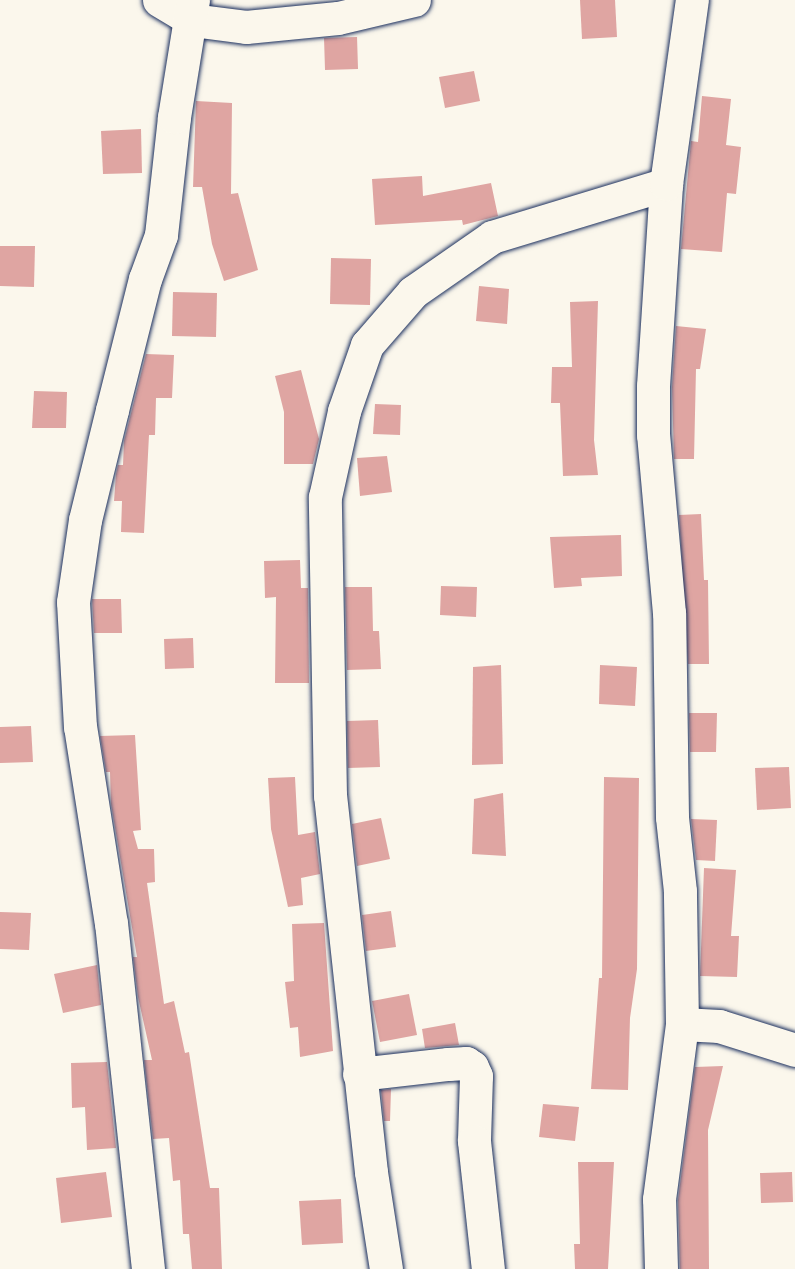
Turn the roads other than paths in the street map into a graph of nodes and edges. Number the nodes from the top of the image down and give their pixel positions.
1 (159, 0) edge
2 (414, 0) edge
3 (692, 0) edge
4 (192, 10) edge
5 (666, 184) junction
6 (682, 1024) junction
7 (795, 1050) edge
8 (359, 1074) junction
9 (148, 1269) edge
10 (386, 1269) edge
11 (488, 1269) edge
12 (661, 1269) edge

1 - 4 street
2 - 4 street
3 - 5 street
4 - 9 street
5 - 6 street
5 - 8 street
6 - 7 street
6 - 12 street
8 - 10 street
8 - 11 street

